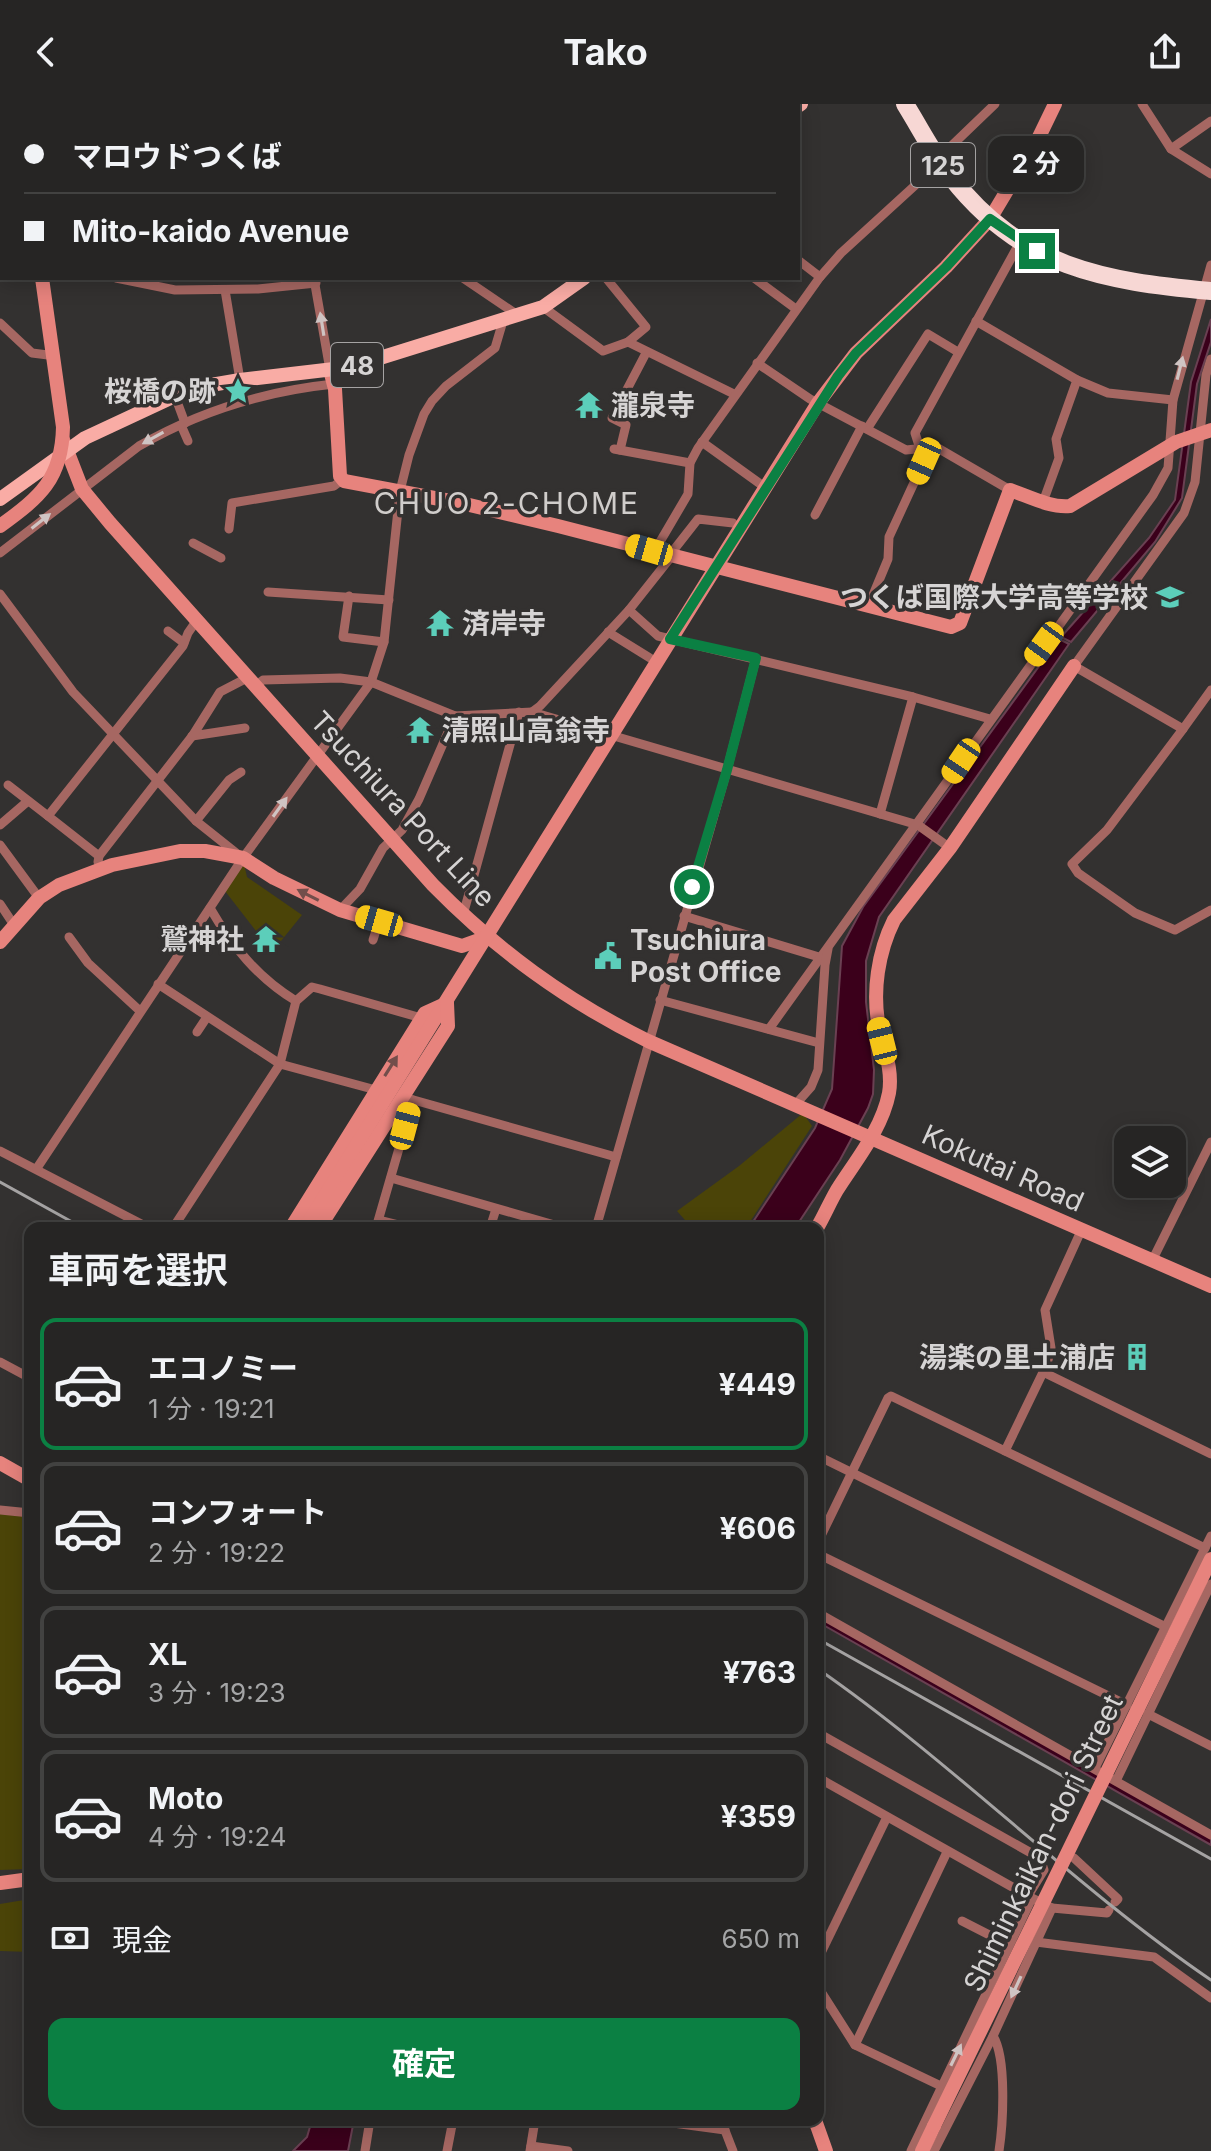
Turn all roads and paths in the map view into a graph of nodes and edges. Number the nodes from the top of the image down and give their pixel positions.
1 (905, 104) edge
2 (995, 104) edge
3 (1055, 104) edge
4 (1142, 104) edge
5 (1211, 121) edge
6 (1171, 149) junction
7 (939, 160) junction
8 (1211, 174) edge
9 (990, 219) junction
10 (1020, 242) junction
11 (800, 262) edge
12 (1211, 265) edge
13 (820, 277) junction
14 (39, 280) edge
15 (39, 280) edge
16 (49, 280) edge
17 (126, 280) edge
18 (176, 280) edge
19 (314, 280) edge
20 (466, 280) edge
21 (581, 280) edge
22 (608, 280) edge
23 (757, 280) edge
24 (175, 290) junction
25 (225, 290) junction
26 (1207, 291) edge
27 (543, 307) junction
28 (796, 309) junction
29 (519, 316) junction
30 (503, 321) junction
31 (976, 321) junction
32 (2, 328) edge
33 (628, 342) junction
34 (958, 352) junction
35 (646, 353) junction
36 (48, 355) junction
37 (1211, 359) edge
38 (757, 363) junction
39 (332, 377) junction
40 (240, 380) junction
41 (1077, 380) junction
42 (734, 394) junction
43 (175, 396) junction
44 (1173, 400) junction
45 (818, 403) junction
46 (183, 424) junction
47 (865, 428) junction
48 (1202, 433) edge
49 (188, 441) dead end
50 (702, 442) junction
51 (1173, 444) junction
52 (68, 448) junction
53 (920, 448) junction
54 (690, 463) junction
55 (342, 480) junction
56 (759, 483) dead end
57 (82, 489) junction
58 (1010, 490) junction
59 (400, 491) junction
60 (0, 499) edge
61 (1043, 502) junction
62 (815, 515) dead end
63 (733, 523) dead end
64 (0, 526) edge
65 (241, 526) dead end
66 (193, 543) dead end
67 (0, 553) edge
68 (664, 555) junction
69 (221, 558) dead end
70 (715, 568) junction
71 (268, 592) dead end
72 (0, 594) edge
73 (349, 596) junction
74 (389, 600) junction
75 (868, 607) junction
76 (629, 610) junction
77 (197, 620) junction
78 (168, 631) dead end
79 (608, 632) junction
80 (670, 639) junction
81 (384, 642) junction
82 (184, 643) junction
83 (650, 658) dead end
84 (756, 658) junction
85 (1074, 666) junction
86 (251, 682) junction
87 (371, 682) junction
88 (1211, 690) edge
89 (913, 697) junction
90 (519, 712) junction
91 (532, 712) junction
92 (455, 716) junction
93 (990, 719) junction
94 (245, 728) dead end
95 (1183, 729) junction
96 (112, 734) junction
97 (613, 734) junction
98 (192, 736) junction
99 (317, 756) junction
100 (727, 770) junction
101 (241, 772) dead end
102 (157, 783) junction
103 (8, 785) dead end
104 (28, 801) junction
105 (880, 814) junction
106 (48, 816) junction
107 (196, 821) junction
108 (0, 825) edge
109 (918, 825) junction
110 (391, 839) junction
111 (0, 845) edge
112 (945, 845) junction
113 (243, 858) junction
114 (97, 863) junction
115 (39, 898) junction
116 (0, 904) edge
117 (210, 908) junction
118 (340, 910) junction
119 (1211, 910) edge
120 (463, 915) junction
121 (684, 916) junction
122 (379, 921) junction
123 (14, 925) junction
124 (69, 937) dead end
125 (488, 937) junction
126 (373, 940) dead end
127 (0, 942) edge
128 (830, 942) junction
129 (819, 957) junction
130 (158, 984) junction
131 (660, 1000) junction
132 (296, 1001) junction
133 (447, 1003) junction
134 (140, 1011) junction
135 (207, 1017) junction
136 (418, 1017) dead end
137 (769, 1029) junction
138 (197, 1032) dead end
139 (648, 1041) junction
140 (819, 1043) junction
141 (280, 1064) junction
142 (381, 1093) junction
143 (408, 1098) junction
144 (795, 1105) junction
145 (866, 1137) junction
146 (1211, 1142) edge
147 (0, 1151) edge
148 (616, 1157) junction
149 (37, 1168) junction
150 (391, 1178) junction
151 (496, 1209) junction
152 (138, 1222) edge
153 (177, 1222) edge
154 (295, 1222) edge
155 (308, 1222) edge
156 (323, 1222) edge
157 (379, 1222) edge
158 (492, 1222) edge
159 (543, 1222) edge
160 (598, 1222) edge
161 (820, 1222) edge
162 (1081, 1231) junction
163 (1152, 1261) junction
164 (1211, 1286) edge
165 (0, 1362) edge
166 (1043, 1372) junction
167 (24, 1375) edge
168 (1005, 1451) junction
169 (1211, 1454) edge
170 (824, 1459) edge
171 (0, 1463) edge
172 (851, 1472) junction
173 (24, 1477) edge
174 (0, 1510) edge
175 (24, 1512) edge
176 (824, 1529) edge
177 (1211, 1536) edge
178 (1208, 1553) edge
179 (824, 1557) edge
180 (1211, 1584) edge
181 (824, 1616) edge
182 (1166, 1627) junction
183 (1127, 1705) junction
184 (1148, 1714) junction
185 (824, 1736) edge
186 (1211, 1746) edge
187 (1095, 1768) junction
188 (1116, 1781) junction
189 (824, 1782) edge
190 (887, 1817) junction
191 (1211, 1835) edge
192 (947, 1852) junction
193 (1074, 1858) dead end
194 (24, 1880) edge
195 (0, 1883) edge
196 (1030, 1897) junction
197 (1052, 1908) junction
198 (962, 1921) dead end
199 (1036, 1942) junction
200 (1009, 1945) junction
201 (824, 1947) edge
202 (824, 1996) edge
203 (1211, 1998) edge
204 (993, 2036) junction
205 (855, 2045) junction
206 (941, 2086) junction
207 (369, 2126) edge
208 (452, 2126) edge
209 (534, 2126) edge
210 (723, 2126) edge
211 (817, 2126) edge
212 (530, 2149) edge
213 (365, 2151) edge
214 (447, 2151) edge
215 (568, 2151) edge
216 (733, 2151) edge
217 (826, 2151) edge
218 (911, 2151) edge
219 (922, 2151) edge
220 (934, 2151) edge
221 (999, 2151) edge

1 - 7 highway, 125
2 - 7 street
3 - 9 street
4 - 6 street
5 - 6 street
6 - 8 street
7 - 9 highway, 125
7 - 13 street
9 - 10 highway, 125
9 - 45 street
10 - 26 highway, 125
10 - 31 street
11 - 13 street
12 - 26 street
13 - 28 street
14 - 36 street
15 - 64 street, bridge
16 - 52 street
17 - 24 street
18 - 24 street
19 - 25 street
39 -> 19 street
20 - 29 street
21 - 27 main road, 48
22 - 33 street
23 - 28 street
24 - 25 street
25 - 40 street
44 -> 26 street
27 - 29 main road, 48
27 - 33 street
28 - 38 street
29 - 30 main road, 48
30 - 39 main road, 48
30 - 59 street
31 - 34 street
31 - 41 street
32 - 36 street
33 - 35 street
34 - 47 street
34 - 53 street
35 - 42 street
35 - 54 street
36 - 52 street
37 - 48 street
38 - 42 street
38 - 45 street
39 - 40 main road, 48
39 - 46 street
39 - 55 street
40 - 43 main road, 48
41 - 44 street
41 - 61 street
42 - 50 street
43 - 46 street
43 - 52 main road, 48
44 - 51 street
45 - 47 street
45 - 70 street
46 - 49 street
46 -> 57 street
47 - 53 street
47 - 62 street
48 - 51 street
48 - 85 street
50 - 54 street
50 - 56 street
51 - 61 street
51 - 93 street
52 - 57 street, Tsuchiura Port Line
52 - 60 main road, 48
53 - 58 street
53 - 75 street
54 - 68 street
55 - 59 street
55 - 65 street
67 -> 57 street
57 - 77 street, Tsuchiura Port Line
58 - 61 street
58 - 75 street
59 - 68 street
59 - 74 street
63 - 68 street
66 - 69 street
68 - 70 street
68 - 76 street
70 - 75 street
70 - 80 street
71 - 73 street
72 - 96 street
73 - 74 street
73 - 81 street
74 - 81 street
76 - 79 street
76 - 80 street
77 - 82 street
77 - 86 street, Tsuchiura Port Line
78 - 82 street
79 - 83 street
79 - 91 street
80 - 84 street
80 - 97 street
81 - 87 street
82 - 96 street
84 - 89 street
84 - 100 street
85 - 95 street
85 - 112 street
86 - 87 street
86 - 98 street
86 - 99 street, Tsuchiura Port Line
87 - 92 street
87 - 99 street
88 - 95 street
89 - 93 street
89 - 105 street
90 - 91 street
90 - 92 street
90 - 120 street
91 - 97 street
92 - 110 street
93 - 109 street
94 - 98 street
95 - 119 street
96 - 102 street
96 - 106 street
97 - 100 street
97 - 125 street
98 - 102 street
99 - 110 street, Tsuchiura Port Line
113 -> 99 street
100 - 105 street
100 - 121 street
101 - 107 street
102 - 107 street
102 - 114 street
103 - 104 street
104 - 106 street
104 - 108 street
105 - 109 street
106 - 114 street
107 - 113 street
109 - 112 street
109 - 128 street
110 - 118 street
110 - 120 street, Tsuchiura Port Line
111 - 115 street
112 - 145 street
113 - 114 street
113 - 117 street
118 -> 113 street
114 - 115 street
115 - 123 street
116 - 123 street
117 - 130 street
117 - 132 street
118 - 122 street
120 - 125 street, Tsuchiura Port Line
121 - 129 street
121 - 131 street
122 - 125 street
122 - 126 street
123 - 127 street
124 - 134 street
125 - 133 street, Tsuchiura Port Line
125 - 139 street, Kokutai Road
128 - 129 street
128 - 140 street
129 - 137 street
130 - 134 street
130 - 135 street
131 - 137 street
131 - 139 street
132 - 136 street
132 - 141 street
133 - 142 street, Tsuchiura Port Line
133 - 143 street
134 - 149 street
135 - 138 street
135 - 141 street
137 - 140 street
139 - 144 street, Kokutai Road
139 - 148 street
140 - 144 street
141 - 142 street
141 - 153 street
142 - 154 street
142 - 155 street, Tsuchiura Port Line
143 - 148 street
143 - 150 street
143 - 156 street
144 - 145 street, Kokutai Road
145 - 161 street
145 - 162 street, Kokutai Road
146 - 163 street
147 - 149 street
148 - 160 street
149 - 152 street
150 - 151 street
150 - 157 street
151 - 158 street
151 - 159 street
162 - 163 street, Kokutai Road
162 - 166 street
163 - 164 street, Kokutai Road
165 - 167 street
166 - 168 street
166 - 169 street
168 - 172 street
168 - 178 street
170 - 172 street
171 - 173 street
172 - 176 street
172 - 182 street
174 - 175 street
177 - 178 street
178 - 182 street
178 - 219 street, Shiminkaikan-dori Street, bridge
179 - 183 street
180 - 184 street
181 - 187 street
182 - 183 street
183 - 187 street
184 - 186 street
184 - 188 street
185 - 196 street
187 - 188 street
188 - 191 street
189 - 190 street
190 - 192 street
190 - 201 street
192 - 196 street
192 - 205 street
193 - 197 street
194 - 195 street
196 - 197 street
196 - 200 street
197 - 199 street
198 - 200 street
199 - 203 street
199 -> 204 street
206 -> 200 street
202 - 205 street
204 - 220 street
204 - 221 street
205 - 206 street
206 - 218 street
207 - 213 street
208 - 214 street
209 - 212 street
210 - 216 street
211 - 217 street
212 - 215 street

